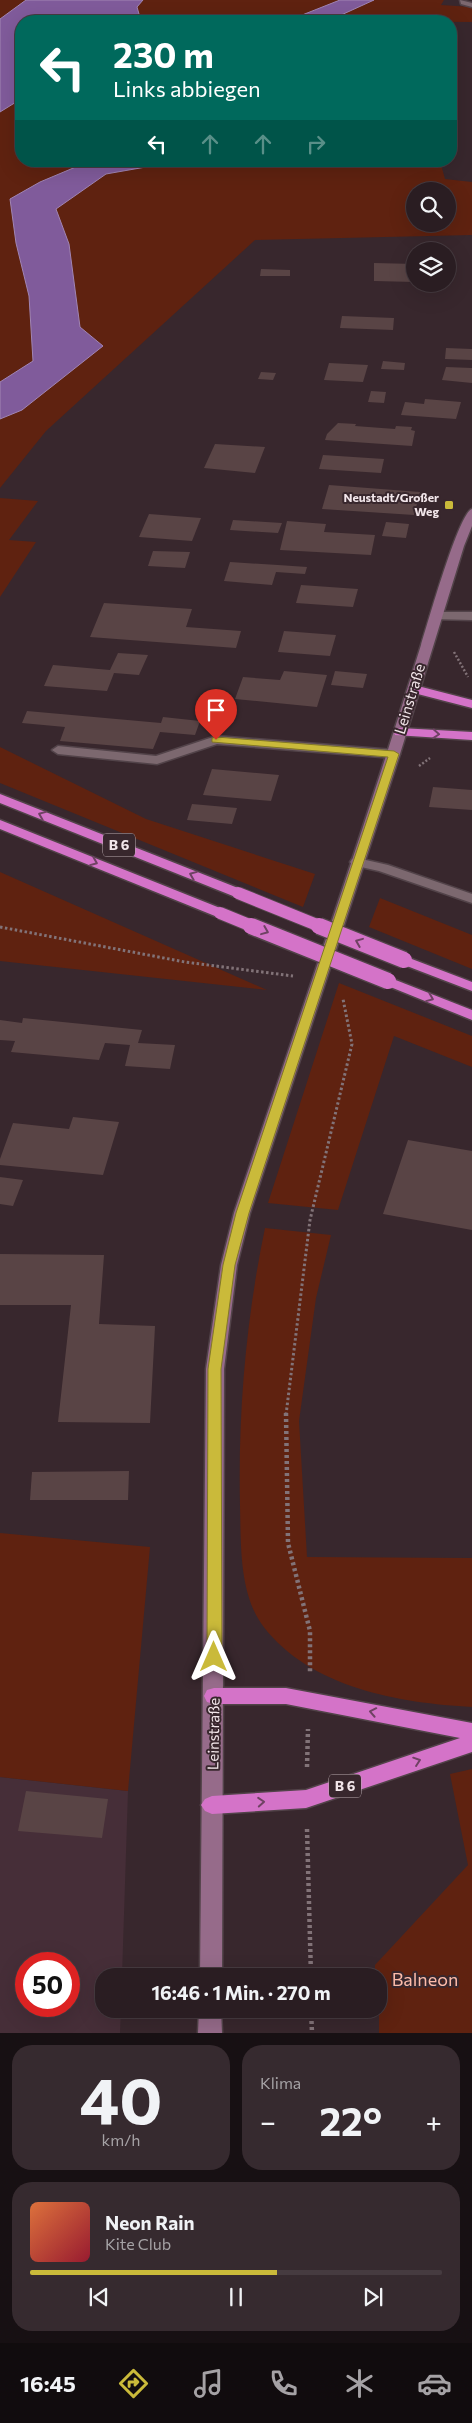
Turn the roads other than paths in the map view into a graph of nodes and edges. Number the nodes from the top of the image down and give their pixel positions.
1 (463, 0) edge
2 (472, 4) edge
3 (472, 512) edge
4 (436, 616) junction
5 (467, 616) edge
6 (414, 689) junction
7 (468, 702) edge
8 (400, 732) junction
9 (472, 736) edge
10 (58, 750) dead end
11 (394, 754) junction
12 (0, 798) edge
13 (0, 824) edge
14 (358, 862) junction
15 (472, 899) edge
16 (472, 987) edge
17 (472, 1015) edge
18 (214, 1696) junction
19 (472, 1732) edge
20 (472, 1743) edge
21 (212, 1805) junction
22 (210, 1968) edge
23 (210, 2018) edge
24 (210, 2033) edge

1 - 2 lane
3 - 4 main road, Leinstraße
4 - 5 lane
4 - 6 main road, Leinstraße
6 - 7 highway
6 - 8 main road, Leinstraße
8 -> 9 highway
8 - 11 main road, Leinstraße
10 - 11 lane
11 - 14 main road, Leinstraße
16 -> 12 highway, B 6, bridge
13 -> 17 highway, B 6, bridge
14 - 15 lane
14 - 18 main road, Leinstraße
19 -> 18 highway
18 - 21 main road, Leinstraße
21 -> 20 highway, B 6
21 - 22 main road, Leinstraße
23 - 24 main road

